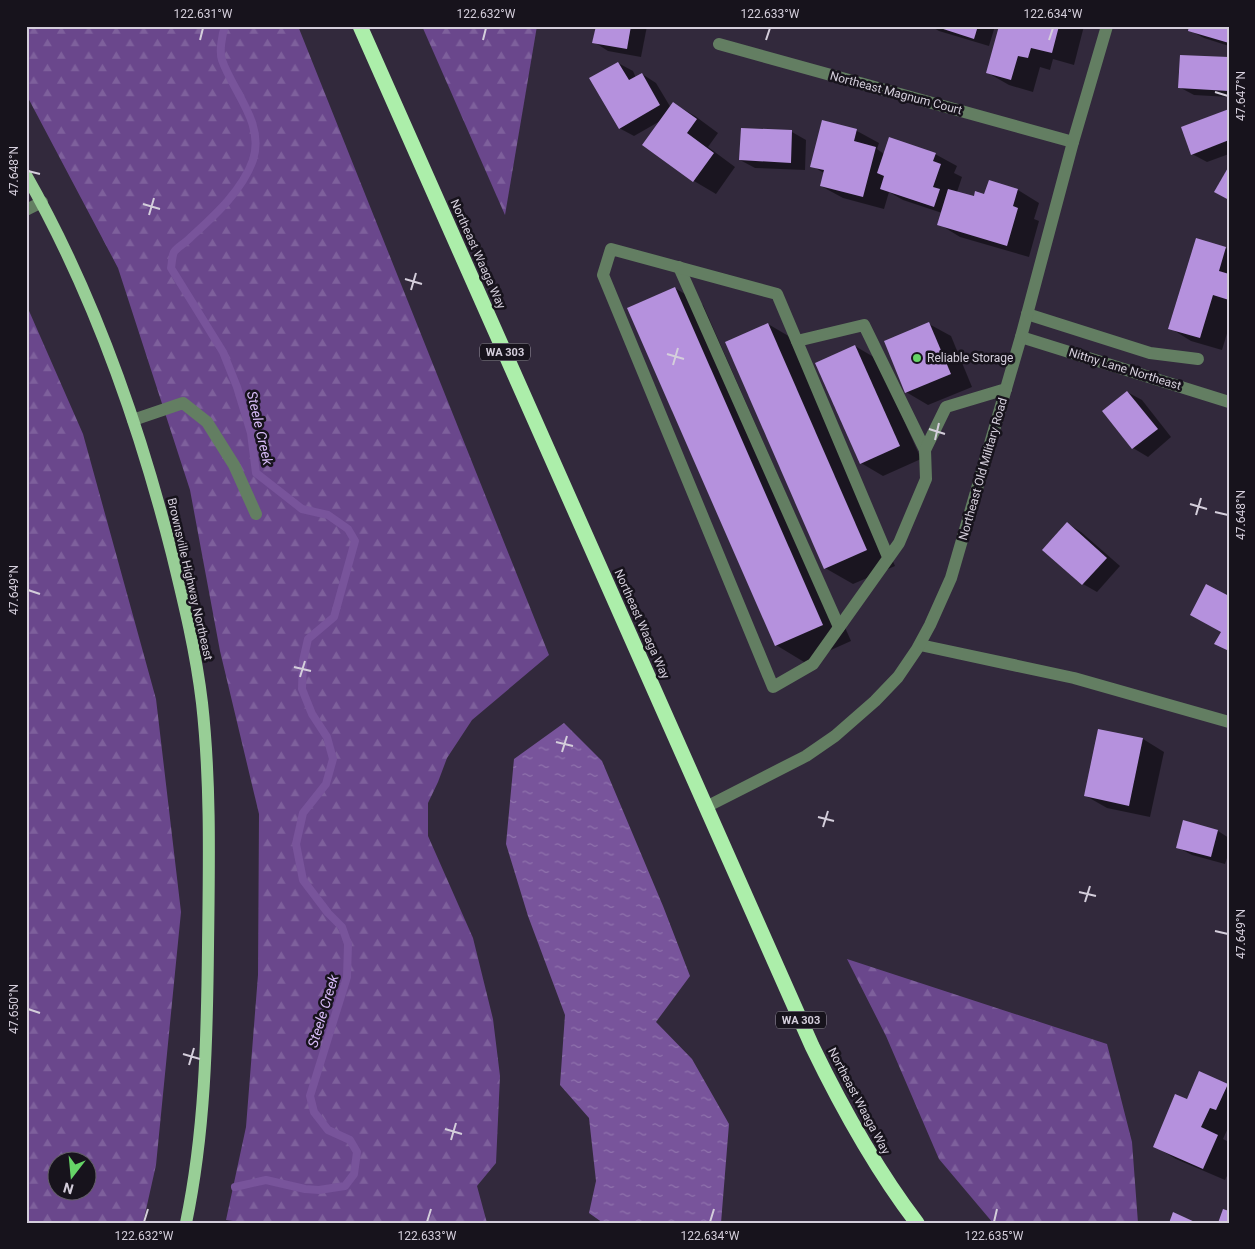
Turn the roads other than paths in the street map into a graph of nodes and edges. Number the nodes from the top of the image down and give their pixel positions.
1 (360, 26) edge
2 (1107, 26) edge
3 (719, 44) dead end
4 (1073, 142) junction
5 (26, 175) edge
6 (42, 202) junction
7 (26, 210) edge
8 (679, 267) junction
9 (1027, 314) junction
10 (1021, 337) junction
11 (797, 341) junction
12 (1198, 360) dead end
13 (1006, 389) junction
14 (1229, 402) edge
15 (133, 420) junction
16 (925, 450) junction
17 (256, 514) dead end
18 (888, 557) junction
19 (839, 627) junction
20 (920, 645) junction
21 (1229, 722) edge
22 (706, 807) junction
23 (186, 1223) edge
24 (917, 1223) edge

1 - 22 highway, Northeast Waaga Way / WA 303
2 - 4 street, Northeast Old Military Road
3 - 4 street, Northeast Magnum Court
4 - 9 street, Northeast Old Military Road
5 - 6 main road, Brownsville Highway Northeast
6 - 7 street
6 - 15 main road, Brownsville Highway Northeast
8 - 11 street
8 - 19 street
8 - 19 street
9 - 10 street, Northeast Old Military Road
9 - 12 street
10 - 13 street, Northeast Old Military Road
10 - 14 street, Nittny Lane Northeast
11 - 16 street
11 - 18 street
13 - 16 street
13 - 20 street, Northeast Old Military Road
15 - 17 street
15 - 23 main road, Brownsville Highway Northeast
16 - 18 street
18 - 19 street
20 - 21 street
20 - 22 street, Northeast Old Military Road
22 - 24 highway, Northeast Waaga Way / WA 303

